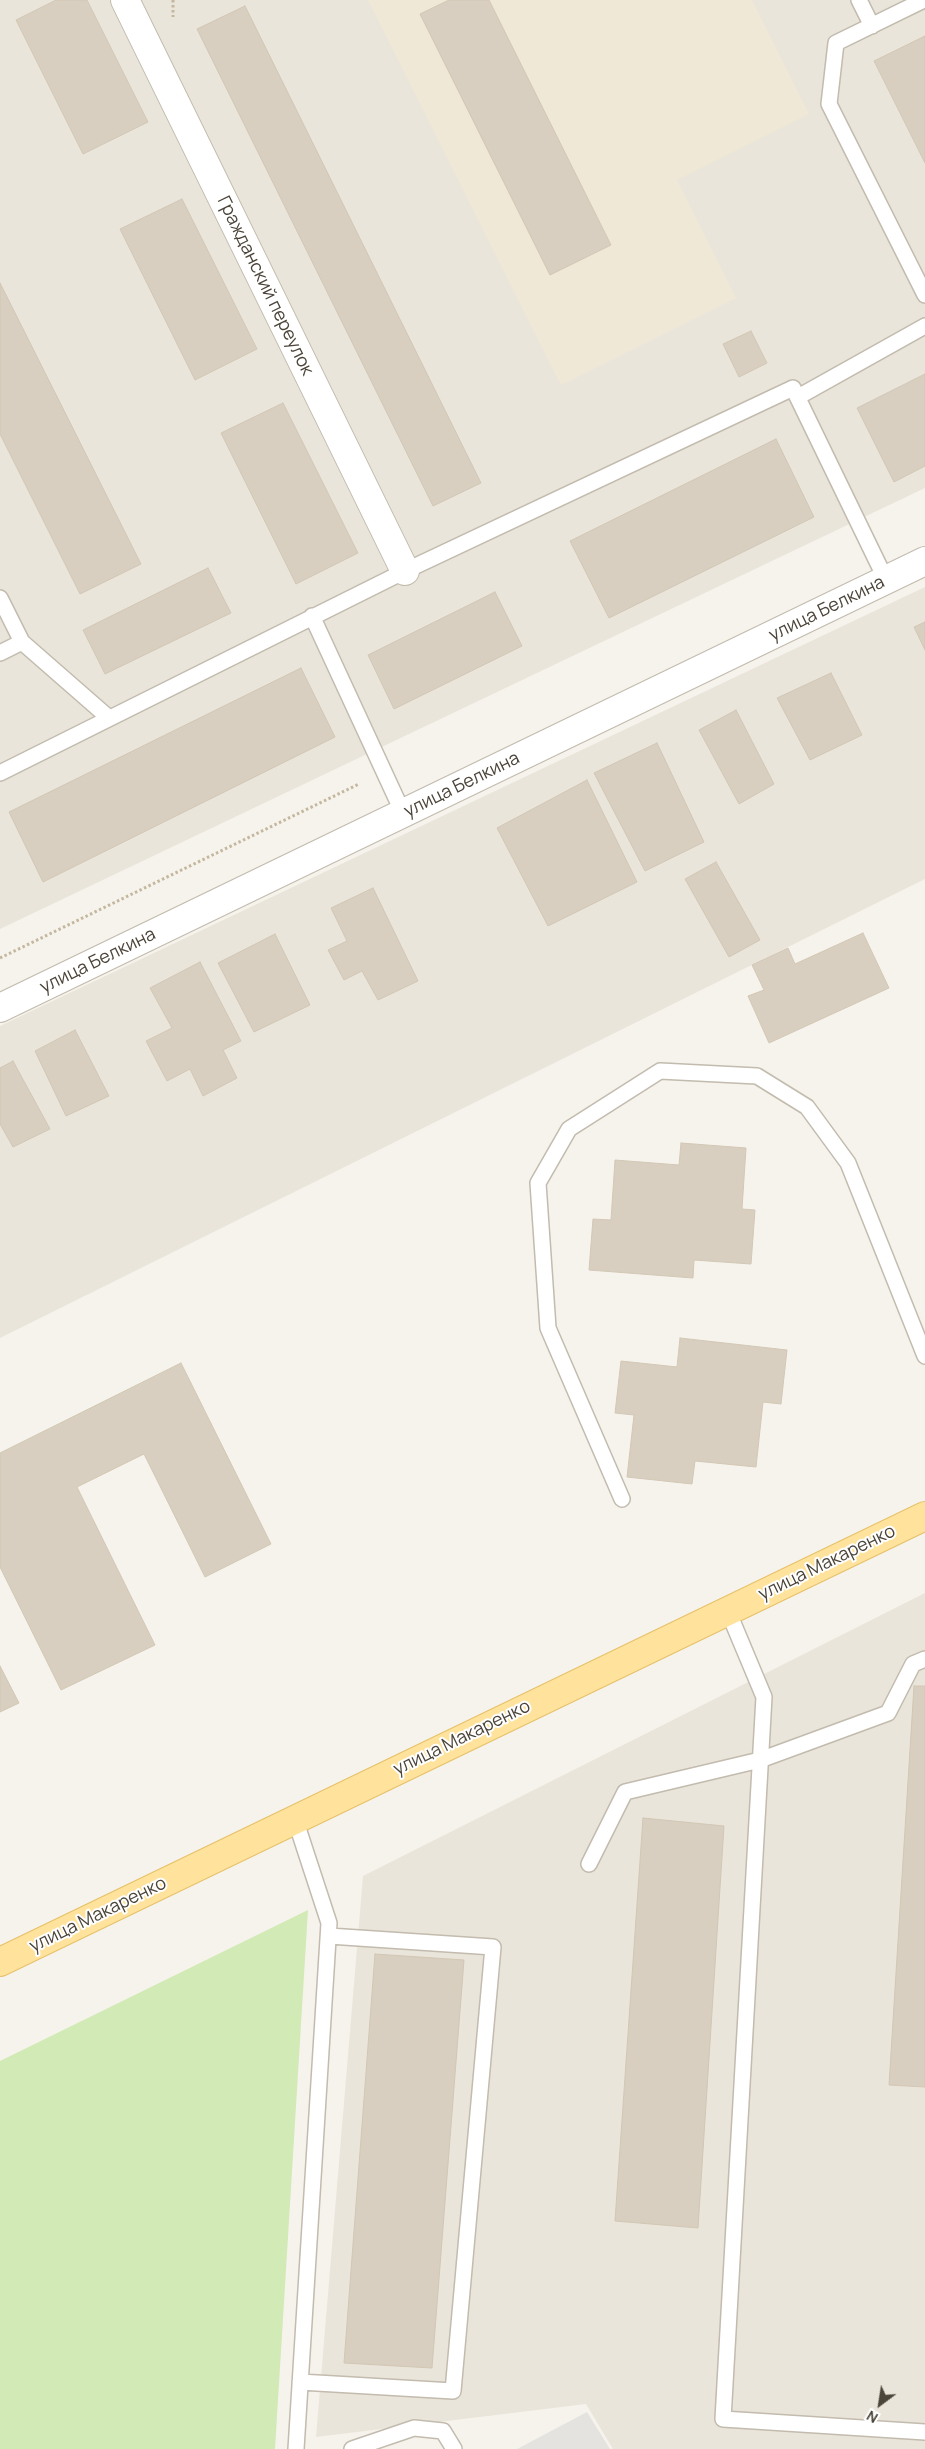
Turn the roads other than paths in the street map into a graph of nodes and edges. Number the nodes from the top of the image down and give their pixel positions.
1 (125, 0) edge
2 (859, 0) edge
3 (924, 0) edge
4 (872, 26) junction
5 (925, 296) edge
6 (925, 326) edge
7 (798, 397) junction
8 (925, 562) edge
9 (405, 571) junction
10 (886, 580) junction
11 (0, 598) edge
12 (312, 616) junction
13 (22, 642) junction
14 (0, 653) edge
15 (109, 718) junction
16 (0, 773) edge
17 (403, 813) junction
18 (0, 1008) edge
19 (925, 1356) edge
20 (622, 1499) dead end
21 (925, 1516) edge
22 (728, 1611) junction
23 (925, 1659) edge
24 (760, 1760) junction
25 (295, 1818) junction
26 (589, 1864) dead end
27 (329, 1936) junction
28 (0, 1962) edge
29 (300, 2382) junction
30 (925, 2432) edge
31 (296, 2449) edge
32 (352, 2449) edge
33 (454, 2449) edge

1 - 9 street, Гражданский переулок
2 - 4 lane
3 - 4 lane
4 - 5 lane
6 - 7 lane
7 - 9 lane
7 - 10 lane
8 - 10 street, улица Белкина
9 - 12 lane
10 - 17 street, улица Белкина
11 - 13 lane
12 - 15 lane
12 - 17 lane
13 - 14 lane
13 - 15 lane
15 - 16 lane
17 - 18 street, улица Белкина
19 - 20 lane
21 - 22 main road, улица Макаренко
22 - 24 lane
22 - 25 main road, улица Макаренко
23 - 24 lane
24 - 26 lane
24 - 30 lane
25 - 27 lane
25 - 28 main road, улица Макаренко
27 - 29 lane
27 - 29 lane
29 - 31 lane
32 - 33 lane

